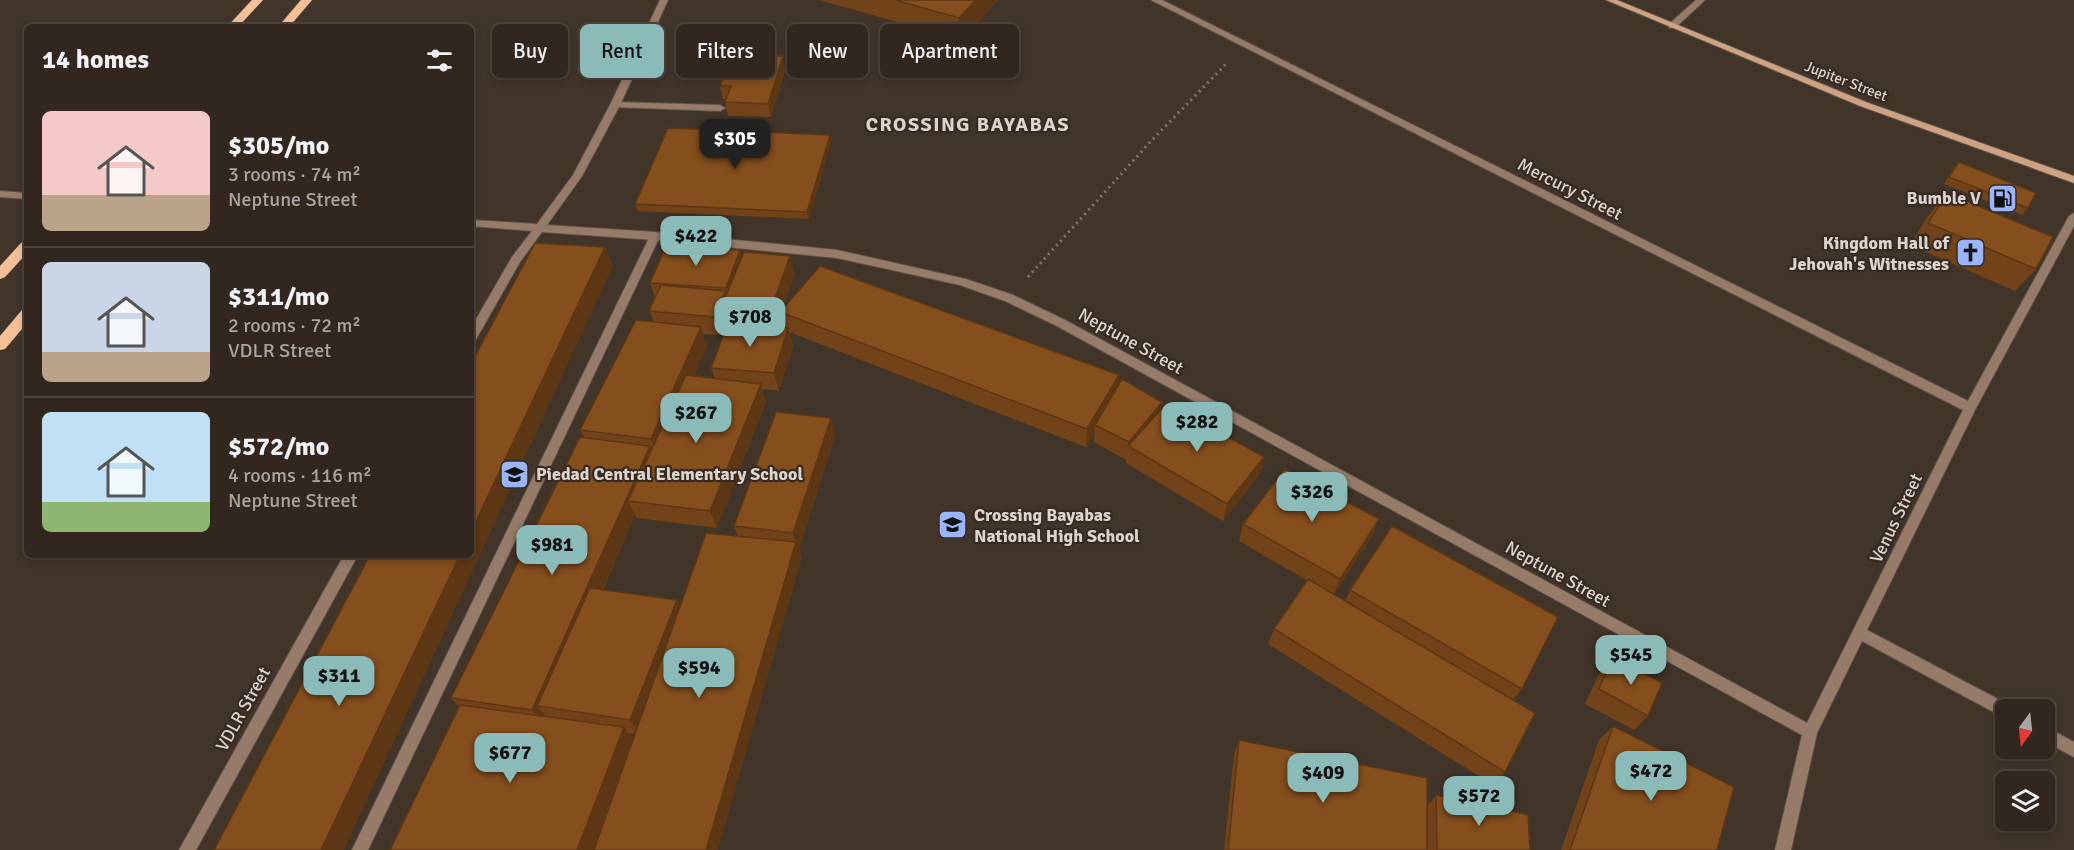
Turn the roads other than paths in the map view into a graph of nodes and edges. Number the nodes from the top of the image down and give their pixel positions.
1 (258, 0) edge
2 (307, 0) edge
3 (663, 0) edge
4 (1155, 0) edge
5 (1610, 0) edge
6 (1701, 0) edge
7 (235, 24) edge
8 (286, 24) edge
9 (1672, 26) junction
10 (615, 105) junction
11 (720, 108) edge
12 (2074, 180) edge
13 (0, 194) edge
14 (24, 196) edge
15 (2074, 216) edge
16 (474, 223) edge
17 (540, 228) junction
18 (655, 236) junction
19 (24, 248) edge
20 (0, 274) edge
21 (24, 317) edge
22 (474, 333) edge
23 (0, 345) edge
24 (1970, 408) junction
25 (349, 558) edge
26 (1860, 633) junction
27 (1995, 705) edge
28 (1810, 732) junction
29 (2055, 739) edge
30 (2074, 750) edge
31 (187, 850) edge
32 (360, 850) edge
33 (1784, 850) edge

1 - 7 main road
2 - 8 main road
3 - 10 street
4 - 24 street, Mercury Street
5 - 9 main road, Jupiter Street
6 - 9 street
9 - 12 main road, Jupiter Street
10 - 11 street
10 - 17 street
13 - 14 street
15 - 24 street, Venus Street
16 - 17 street, Neptune Street
17 - 18 street, Neptune Street
17 - 22 street
18 - 28 street, Neptune Street
18 - 32 street
19 - 20 main road
21 - 23 main road
24 - 26 street, Venus Street
25 - 31 street, VDLR Street
26 - 27 street
26 - 28 street, Venus Street
28 - 33 street, Venus Street
29 - 30 street

